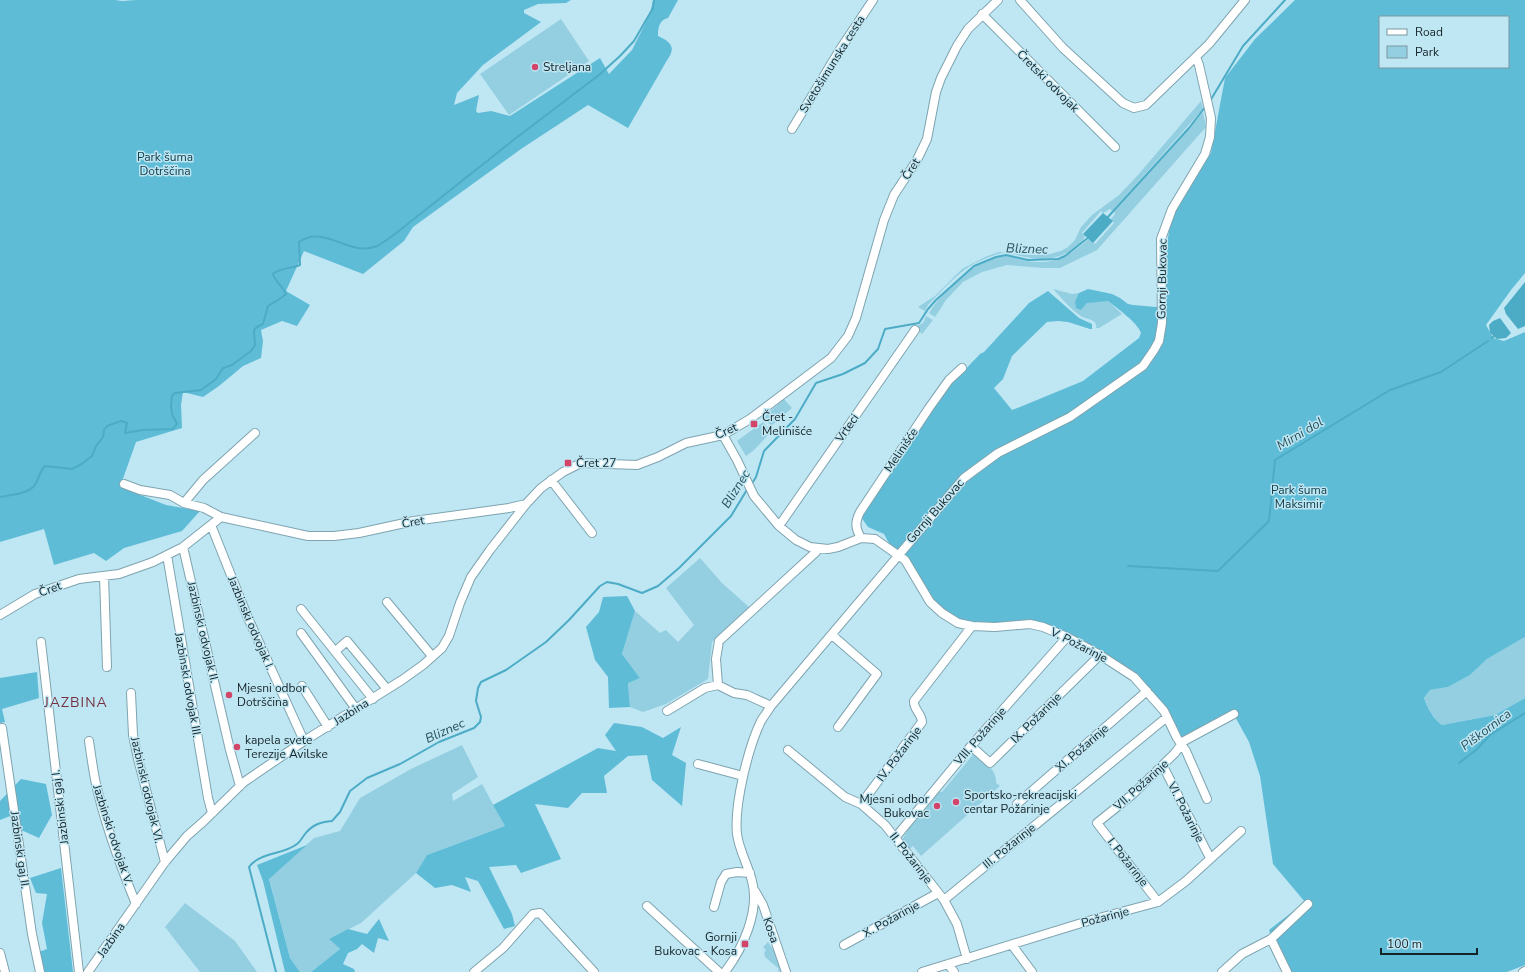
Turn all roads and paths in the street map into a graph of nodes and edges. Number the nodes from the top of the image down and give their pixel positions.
1 (873, 0) edge
2 (985, 0) edge
3 (1020, 0) edge
4 (1246, 0) edge
5 (995, 2) edge
6 (982, 14) junction
7 (1196, 57) junction
8 (792, 129) dead end
9 (1115, 147) dead end
10 (915, 330) dead end
11 (962, 368) dead end
12 (255, 432) dead end
13 (723, 435) junction
14 (551, 480) junction
15 (124, 484) dead end
16 (184, 503) junction
17 (526, 504) junction
18 (221, 517) junction
19 (210, 525) junction
20 (780, 526) junction
21 (592, 533) dead end
22 (861, 538) junction
23 (183, 547) junction
24 (817, 548) junction
25 (167, 555) junction
26 (898, 555) junction
27 (104, 576) junction
28 (387, 602) dead end
29 (301, 609) dead end
30 (0, 615) edge
31 (972, 626) junction
32 (301, 633) dead end
33 (832, 635) junction
34 (1067, 637) junction
35 (41, 642) dead end
36 (339, 648) dead end
37 (1100, 654) junction
38 (432, 656) junction
39 (107, 667) dead end
40 (718, 685) junction
41 (302, 686) dead end
42 (387, 689) junction
43 (1147, 691) junction
44 (131, 693) dead end
45 (374, 698) junction
46 (771, 706) junction
47 (356, 709) junction
48 (667, 711) dead end
49 (1234, 714) dead end
50 (1167, 717) junction
51 (328, 726) junction
52 (838, 727) dead end
53 (2, 728) dead end
54 (89, 741) dead end
55 (304, 741) junction
56 (1182, 744) junction
57 (971, 746) junction
58 (788, 750) dead end
59 (698, 764) dead end
60 (1163, 766) junction
61 (743, 776) junction
62 (240, 786) junction
63 (1207, 799) dead end
64 (861, 804) junction
65 (1017, 804) dead end
66 (212, 813) junction
67 (1097, 823) joint
68 (1241, 831) dead end
69 (895, 838) junction
70 (1210, 858) junction
71 (165, 862) junction
72 (750, 873) junction
73 (754, 888) junction
74 (941, 897) junction
75 (1158, 902) junction
76 (136, 904) junction
77 (1308, 904) dead end
78 (647, 906) dead end
79 (714, 907) dead end
80 (1271, 939) junction
81 (844, 945) dead end
82 (1012, 945) junction
83 (0, 953) edge
84 (967, 959) junction
85 (948, 964) junction
86 (5, 972) edge
87 (40, 972) edge
88 (79, 972) edge
89 (88, 972) edge
90 (474, 972) edge
91 (594, 972) edge
92 (720, 972) edge
93 (725, 972) edge
94 (786, 972) edge
95 (922, 972) edge
96 (954, 972) edge
97 (1032, 972) edge
98 (1222, 972) edge
99 (1287, 972) edge

1 - 8 street, Svetošimunska cesta
2 - 5 street
3 - 7 street
4 - 7 street
5 - 6 street, Čret
6 - 9 street, Čretski odvojak
6 - 13 street, Čret
7 - 26 street, Gornji Bukovac
10 - 20 street, Vrteci
11 - 22 street, Melinišće
12 - 16 street
13 - 14 street, Čret
13 - 20 street
14 - 17 street, Čret
14 - 21 street
15 - 16 street, Čret
16 - 18 street, Čret
17 - 18 street, Čret
17 - 38 street, Jazbina
18 - 19 street, Čret
19 - 23 street, Čret
19 - 55 street, Jazbinski odvojak I.
20 - 24 street
22 - 24 street
22 - 26 street
23 - 25 street, Čret
23 - 62 street, Jazbinski odvojak II.
24 - 40 street
25 - 27 street, Čret
25 - 66 street, Jazbinski odvojak III.
26 - 31 street, V. Požarinje
26 - 33 street, Gornji Bukovac
27 - 30 street, Čret
27 - 39 street
28 - 38 street
29 - 45 street
31 - 34 street, V. Požarinje
31 - 64 street, IV. Požarinje
32 - 47 street
33 - 46 street, Gornji Bukovac
33 - 52 street
34 - 37 street, V. Požarinje
34 - 57 street, VIII. Požarinje
35 - 88 street, Jazbinski gaj I.
36 - 42 street
37 - 43 street, V. Požarinje
37 - 57 street, IX. Požarinje
38 - 42 street, Jazbina
40 - 46 street
40 - 48 street
41 - 51 street
42 - 45 street, Jazbina
43 - 50 street, V. Požarinje
43 - 65 street, XI. Požarinje
44 - 71 street, Jazbinski odvojak VI.
45 - 47 street, Jazbina
46 - 61 street, Gornji Bukovac
47 - 51 street, Jazbina
49 - 56 street, VII. Požarinje
50 - 56 street, V. Požarinje
50 - 74 street, III. Požarinje
51 - 55 street, Jazbina
53 - 87 street, Jazbinski gaj II.
54 - 76 street, Jazbinski odvojak V.
55 - 62 street, Jazbina
56 - 60 street, VII. Požarinje
56 - 63 street
57 - 69 street, VIII. Požarinje
58 - 64 street, II. Požarinje
59 - 61 street
60 - 67 street, VII. Požarinje
60 - 70 street, VI. Požarinje
61 - 72 street, Gornji Bukovac
62 - 66 street, Jazbina
64 - 69 street, II. Požarinje
66 - 71 street, Jazbina
67 - 75 street, I. Požarinje
68 - 70 street, Požarinje
69 - 74 street, II. Požarinje
70 - 75 street, Požarinje
71 - 76 street, Jazbina
72 - 73 street, Gornji Bukovac
72 - 79 street
73 - 93 street, Gornji Bukovac
73 - 94 street, Kosa
74 - 81 street, X. Požarinje
74 - 84 street, II. Požarinje
75 - 82 street, Požarinje
76 - 89 street, Jazbina
77 - 80 street
78 - 92 street
80 - 98 street
80 - 99 street
82 - 84 street, Požarinje
82 - 97 street
83 - 86 street
84 - 85 street, Požarinje
85 - 95 street, Požarinje
85 - 96 street
90 - 91 street

